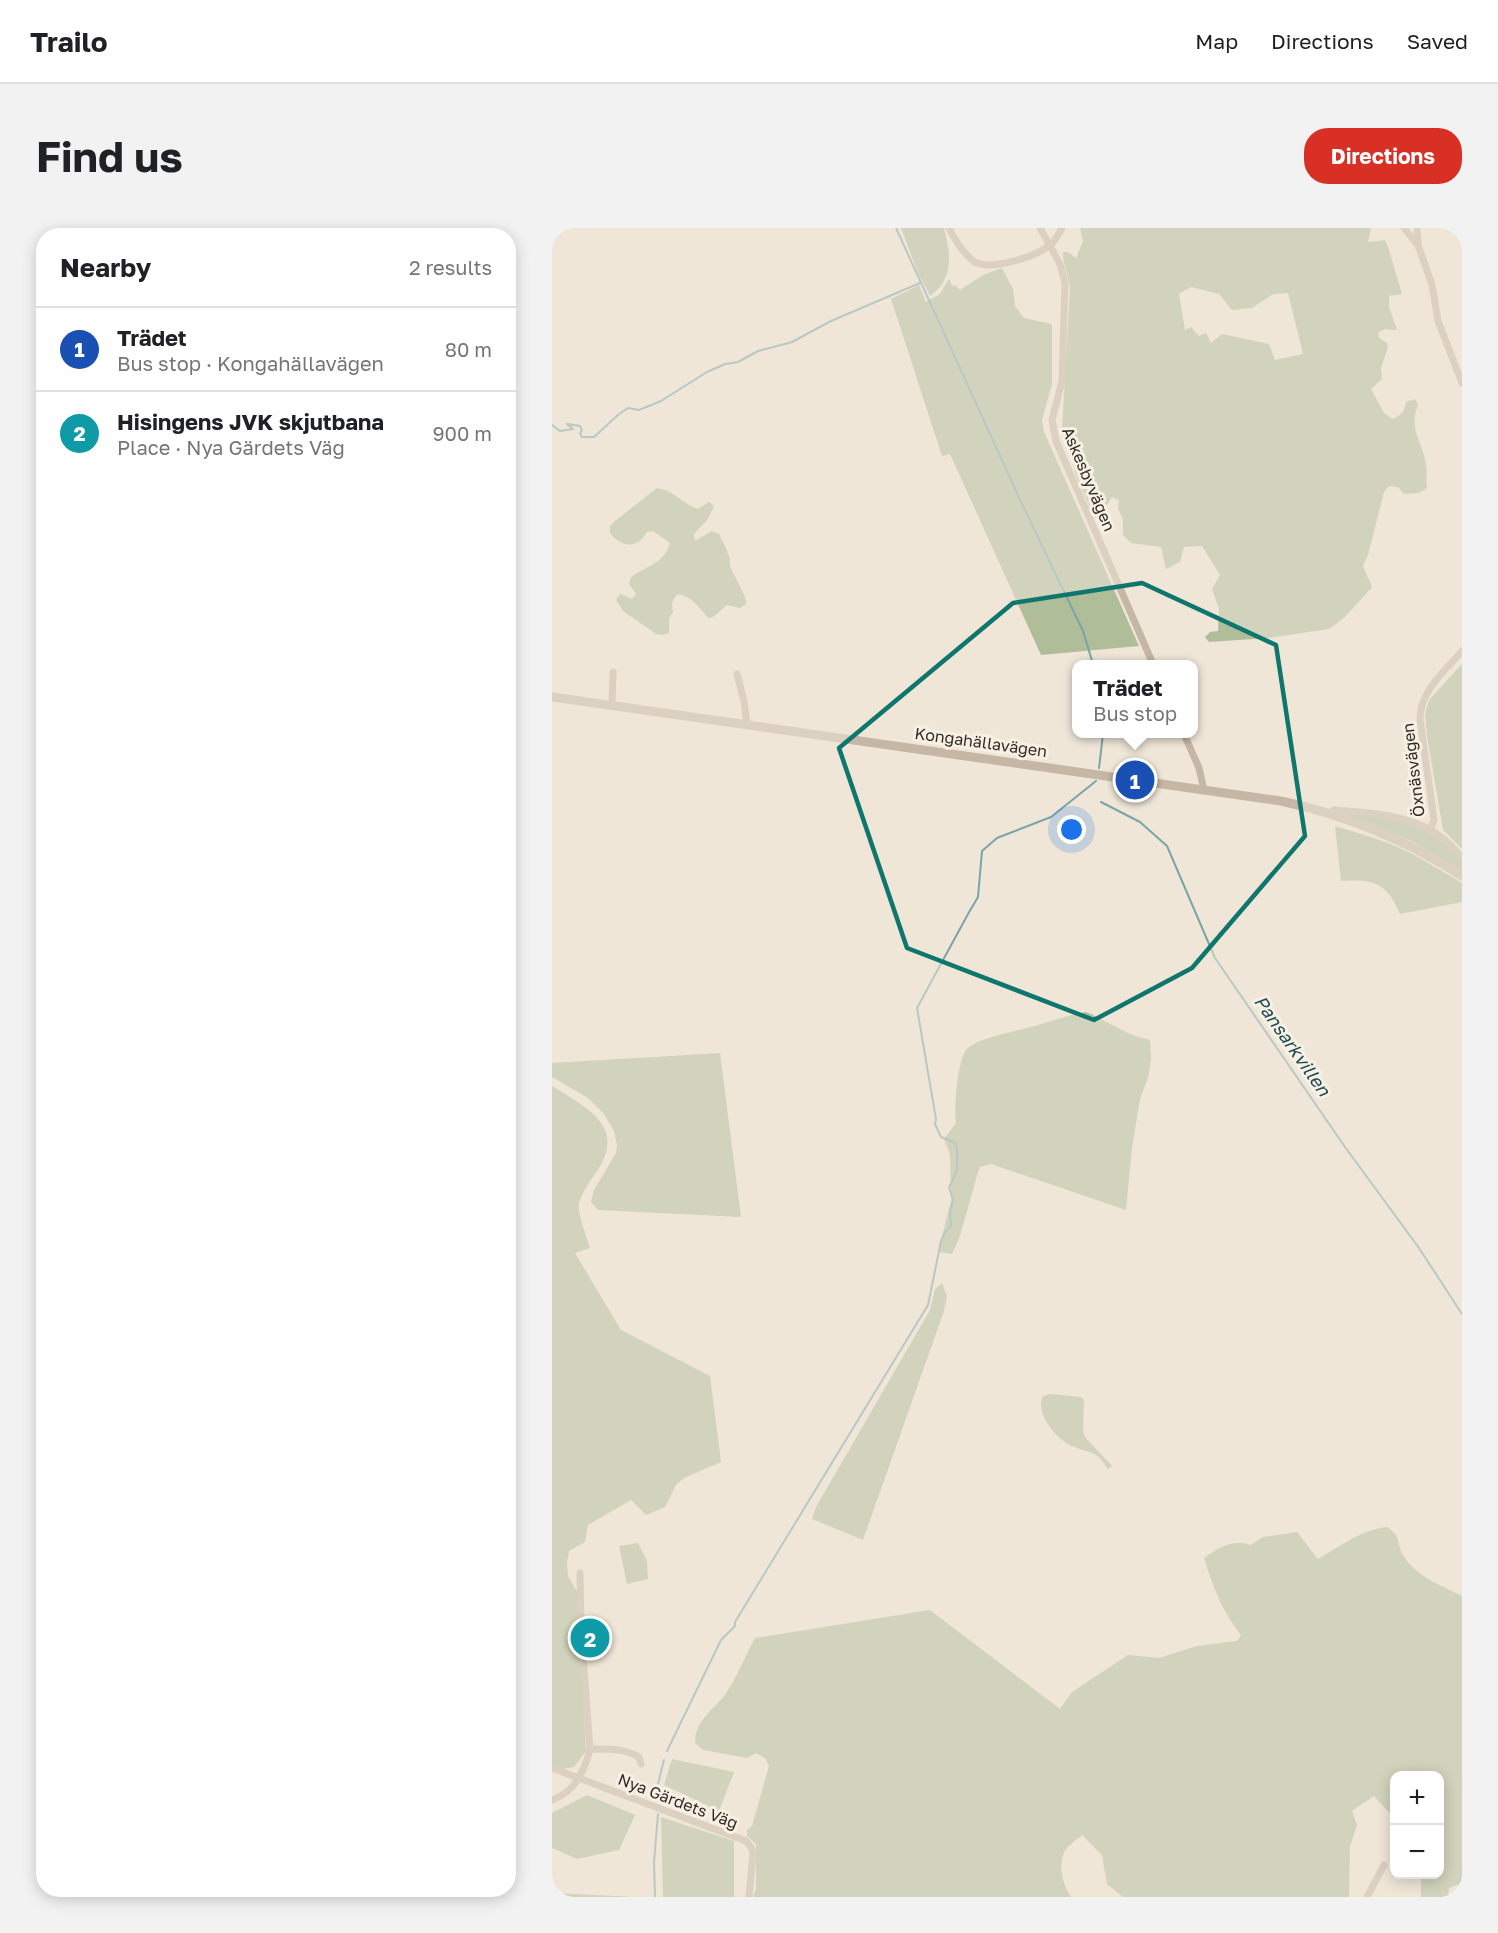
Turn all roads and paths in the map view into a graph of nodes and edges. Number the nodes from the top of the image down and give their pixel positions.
1 (949, 228) edge
2 (1040, 228) edge
3 (1062, 228) edge
4 (1404, 228) edge
5 (1417, 228) edge
6 (1050, 246) junction
7 (1418, 246) junction
8 (1462, 383) edge
9 (1462, 651) edge
10 (1152, 660) edge
11 (613, 672) dead end
12 (737, 674) dead end
13 (552, 698) edge
14 (612, 705) junction
15 (747, 724) junction
16 (1186, 738) edge
17 (1204, 790) junction
18 (1331, 813) junction
19 (1431, 828) junction
20 (1462, 858) edge
21 (1462, 876) edge
22 (580, 1573) dead end
23 (590, 1749) junction
24 (641, 1764) dead end
25 (552, 1768) edge
26 (579, 1778) junction
27 (552, 1800) edge
28 (1384, 1866) dead end
29 (749, 1897) edge
30 (1367, 1897) edge

1 - 6 street
2 - 6 street, Askesbyvägen
3 - 6 street
4 - 7 street
5 - 7 street
6 - 10 street, Askesbyvägen
7 - 8 street
9 - 19 street, Öxnäsvägen
11 - 14 street
12 - 15 street
13 - 14 street, Kongahällavägen
14 - 15 street, Kongahällavägen
15 - 17 street, Kongahällavägen
16 - 17 street
17 - 18 street, Kongahällavägen
18 - 19 street, Öxnäsvägen
18 - 21 street, Kongahällavägen
19 - 20 street, Öxnäsvägen
22 - 23 street
23 - 24 street, Nya Gärdets Väg
23 - 26 street
25 - 26 street, Nya Gärdets Väg
26 - 27 street
26 - 29 street, Nya Gärdets Väg
28 - 30 street

